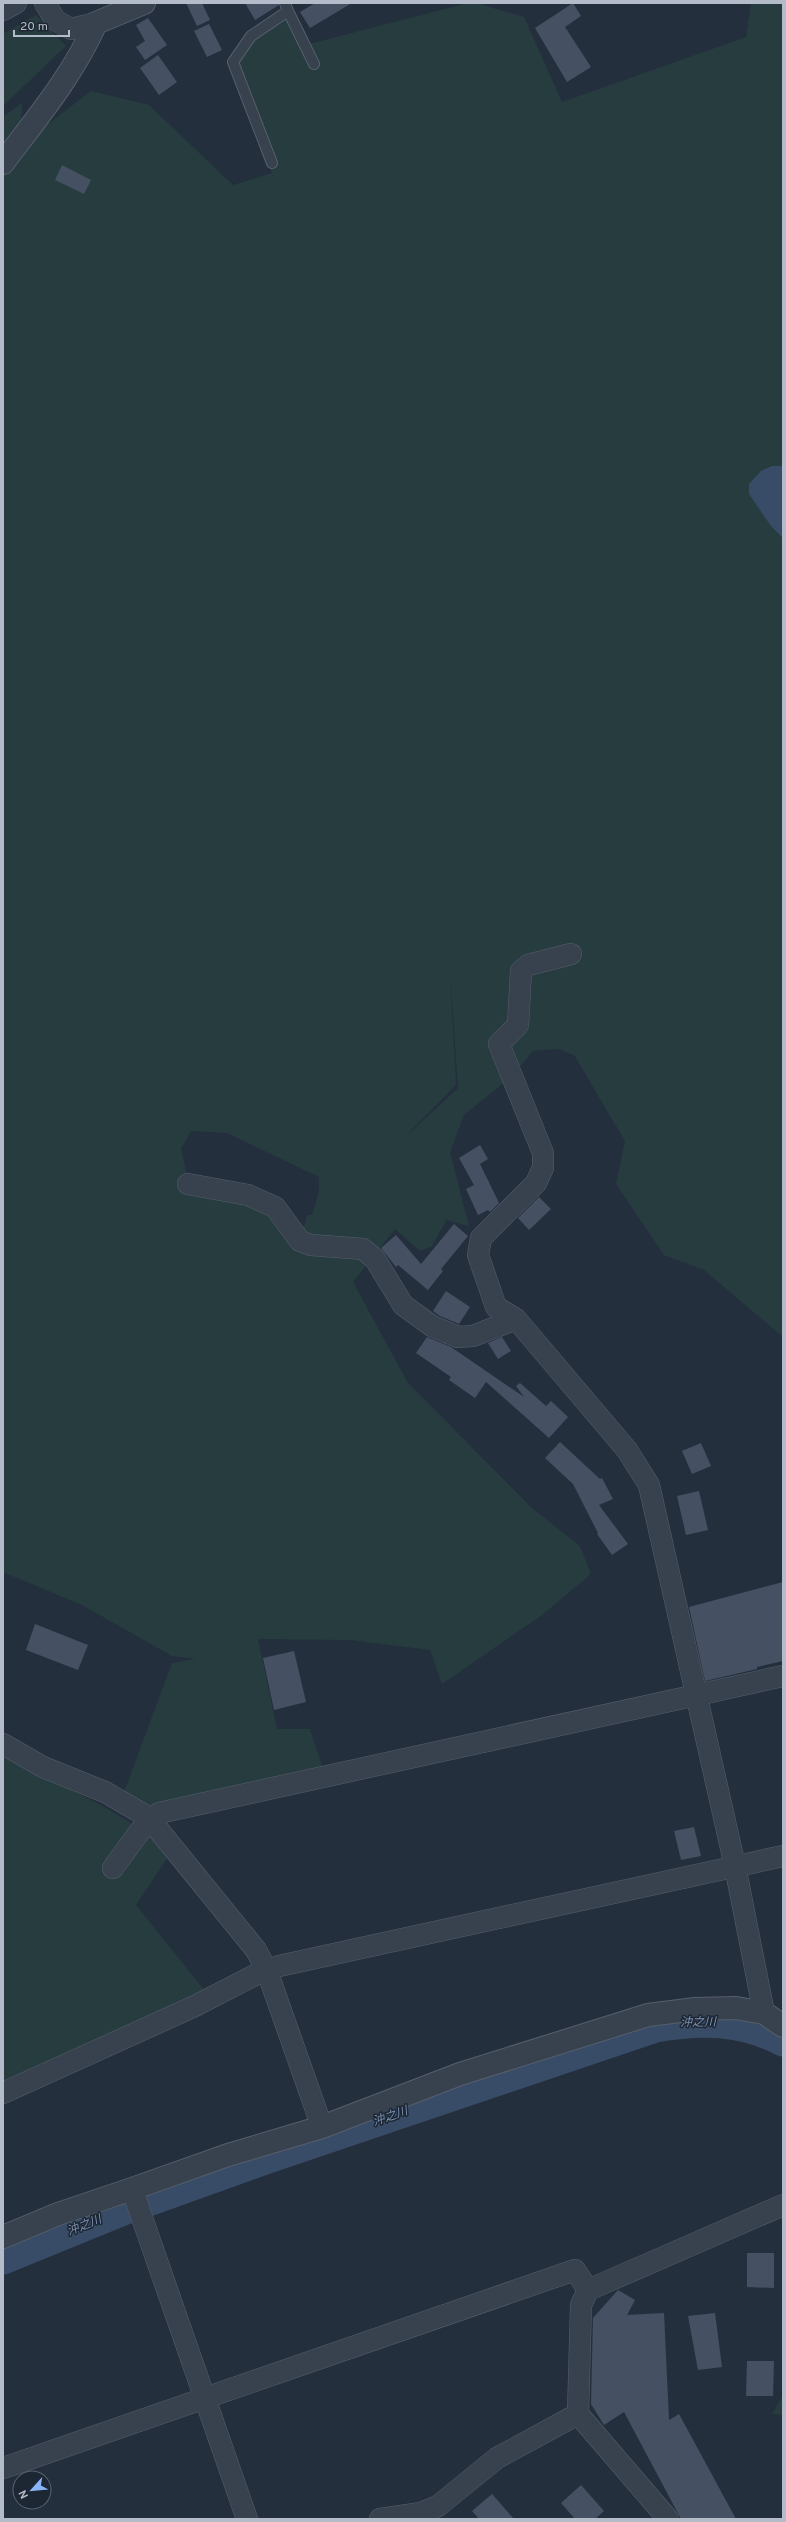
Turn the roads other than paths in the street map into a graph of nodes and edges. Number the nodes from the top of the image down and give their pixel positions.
1 (16, 3) edge
2 (45, 3) edge
3 (144, 3) edge
4 (287, 7) edge
5 (3, 10) edge
6 (96, 23) junction
7 (314, 64) dead end
8 (3, 163) edge
9 (272, 163) dead end
10 (571, 954) dead end
11 (188, 1184) dead end
12 (516, 1319) junction
13 (783, 1676) edge
14 (696, 1694) junction
15 (3, 1744) edge
16 (150, 1820) junction
17 (783, 1856) edge
18 (735, 1866) junction
19 (114, 1868) dead end
20 (267, 1971) junction
21 (764, 2013) junction
22 (783, 2026) edge
23 (3, 2093) edge
24 (322, 2127) junction
25 (132, 2189) junction
26 (783, 2205) edge
27 (3, 2237) edge
28 (588, 2290) junction
29 (205, 2398) junction
30 (578, 2414) junction
31 (3, 2468) edge
32 (247, 2519) edge
33 (380, 2519) edge
34 (668, 2519) edge

1 - 5 street
2 - 6 street
3 - 6 street
4 - 7 lane
4 - 9 lane
6 - 8 street
10 - 12 street
11 - 12 street
12 - 14 street
13 - 14 street
14 - 16 street
14 - 18 street
15 - 16 street
16 - 19 street
16 - 20 street
17 - 18 street
18 - 20 street
18 - 21 street
20 - 23 street
20 - 24 street
21 - 22 street
21 - 24 street
24 - 25 street
25 - 27 street
25 - 29 street
26 - 28 street
28 - 29 street
28 - 30 street
29 - 31 street
29 - 32 street
30 - 33 street
30 - 34 street

